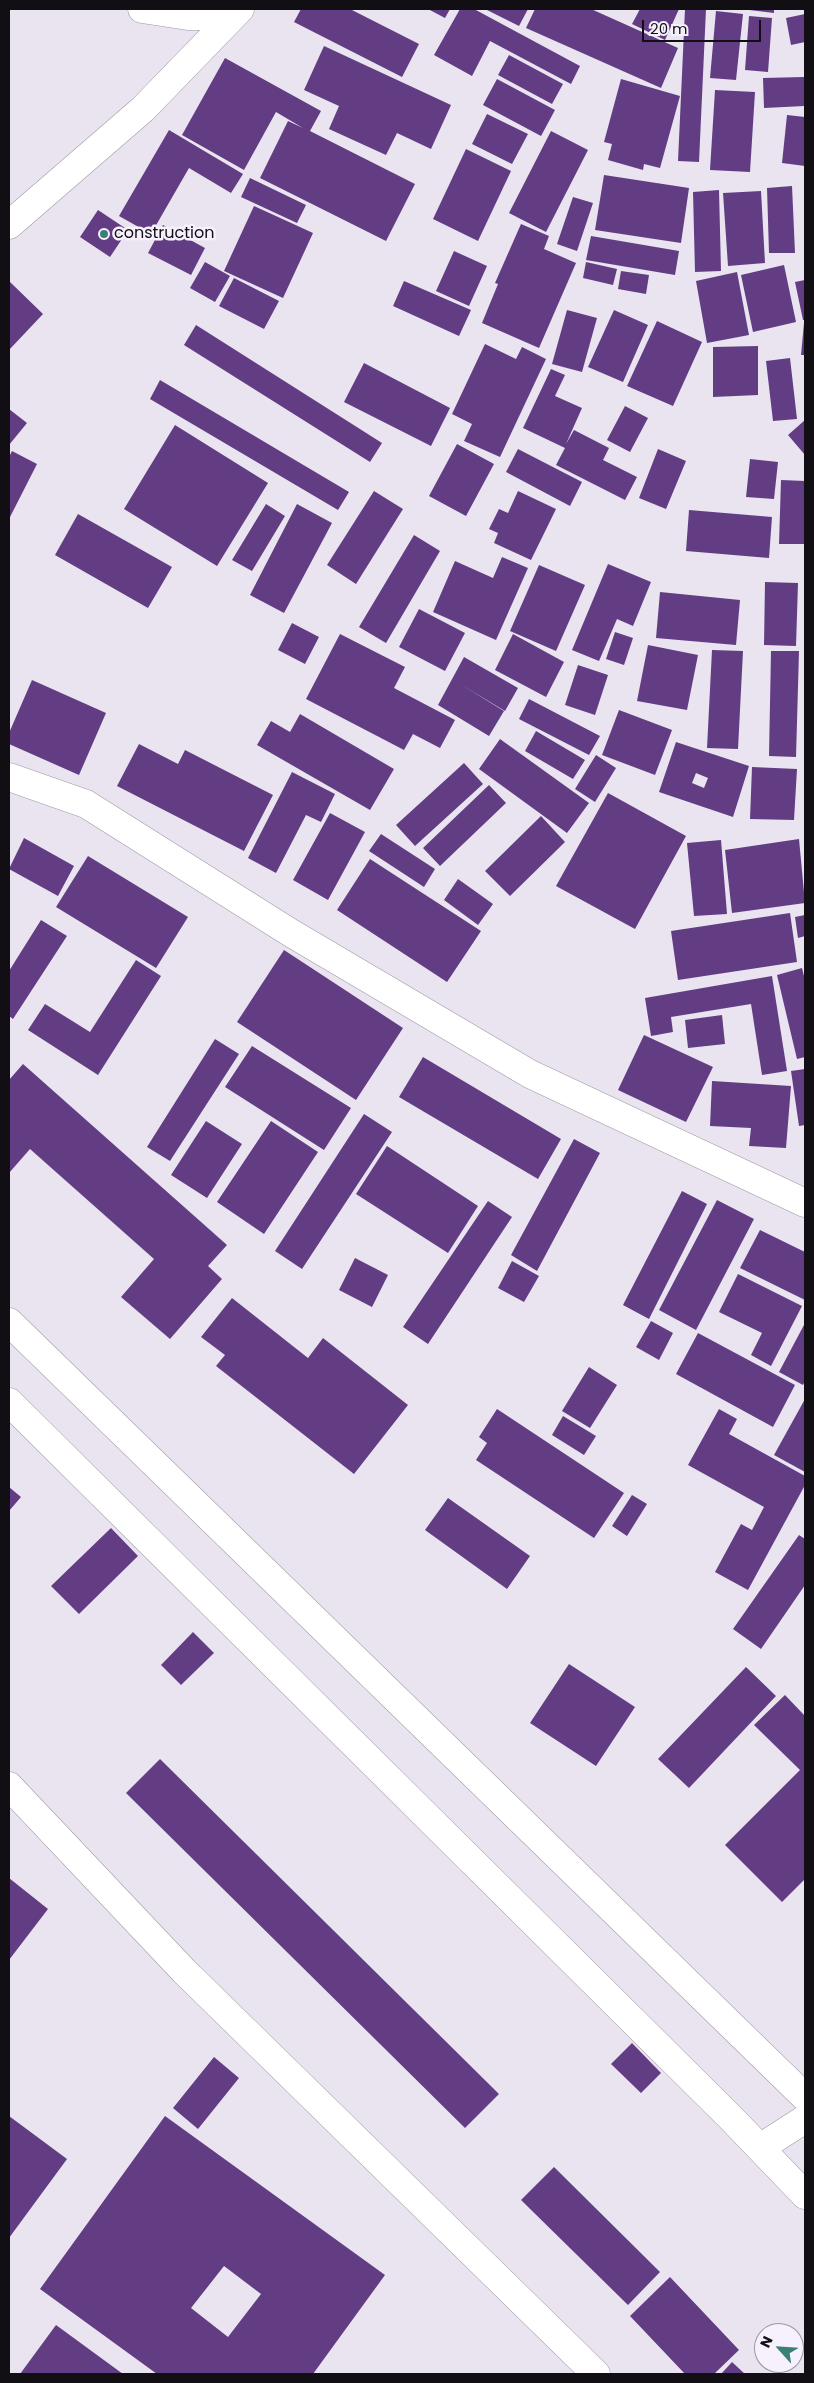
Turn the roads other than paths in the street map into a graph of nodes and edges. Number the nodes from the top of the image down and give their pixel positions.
1 (142, 9) edge
2 (237, 13) edge
3 (9, 225) edge
4 (9, 777) edge
5 (805, 1203) edge
6 (9, 1322) edge
7 (9, 1402) edge
8 (9, 1786) edge
9 (805, 2097) edge
10 (805, 2118) edge
11 (760, 2148) junction
12 (805, 2195) edge
13 (596, 2374) edge

1 - 2 street
2 - 3 street
4 - 5 street
6 - 9 street
7 - 11 street
8 - 13 street
10 - 11 street
11 - 12 street

